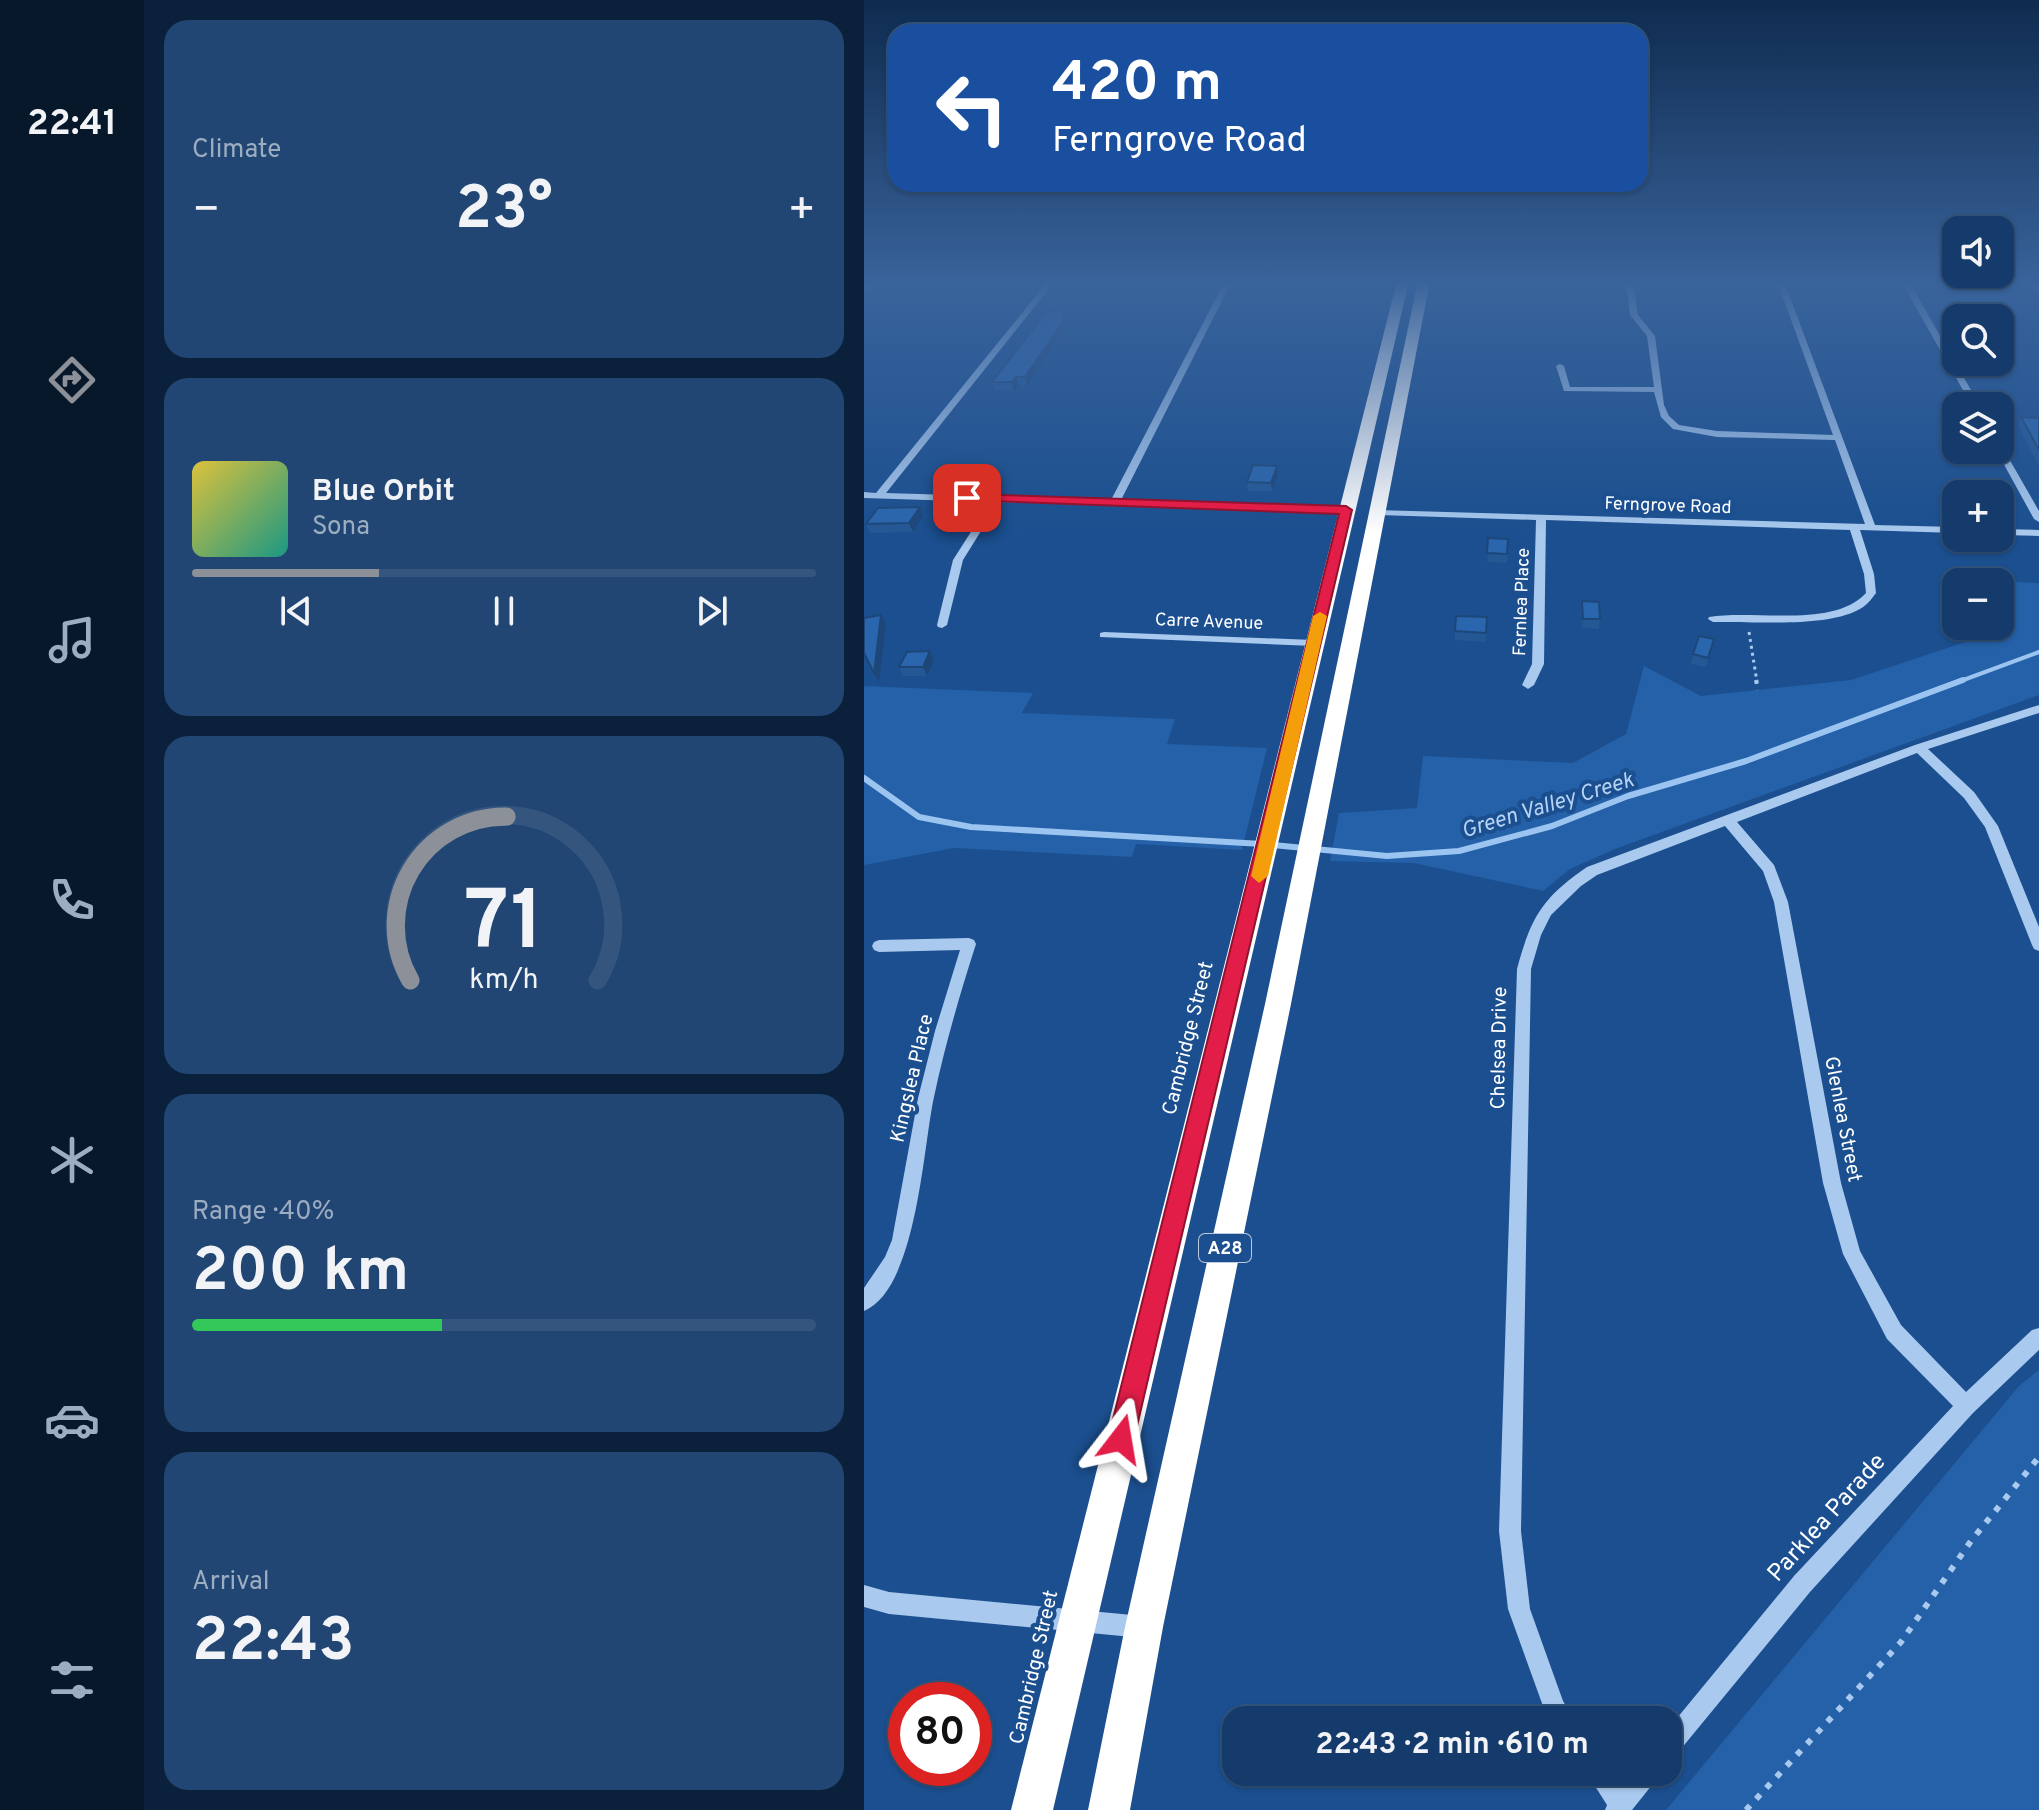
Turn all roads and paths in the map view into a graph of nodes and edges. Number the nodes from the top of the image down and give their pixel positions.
1 (983, 365) edge
2 (1185, 365) edge
3 (1382, 365) edge
4 (1408, 365) edge
5 (1655, 365) edge
6 (1812, 365) edge
7 (1953, 365) edge
8 (1560, 366) dead end
9 (1658, 390) junction
10 (1968, 392) edge
11 (1839, 438) junction
12 (2008, 464) edge
13 (864, 495) edge
14 (879, 495) junction
15 (996, 499) junction
16 (1115, 502) junction
17 (1346, 510) junction
18 (1379, 512) junction
19 (1541, 517) junction
20 (2039, 519) edge
21 (1854, 527) junction
22 (1871, 527) junction
23 (1942, 530) edge
24 (2014, 532) edge
25 (2039, 533) edge
26 (1747, 617) junction
27 (1713, 619) dead end
28 (942, 625) dead end
29 (1104, 635) dead end
30 (1313, 643) junction
31 (1528, 685) dead end
32 (1758, 690) dead end
33 (2039, 709) edge
34 (1919, 748) junction
35 (1727, 819) junction
36 (2039, 945) edge
37 (879, 946) dead end
38 (864, 1302) edge
39 (2039, 1337) edge
40 (1966, 1406) junction
41 (2039, 1457) edge
42 (864, 1596) edge
43 (1077, 1620) junction
44 (1144, 1627) junction
45 (1553, 1706) edge
46 (1682, 1730) edge
47 (1606, 1786) edge
48 (1637, 1786) edge
49 (1619, 1808) edge
50 (1032, 1810) edge
51 (1109, 1810) edge
52 (1746, 1810) edge

1 - 14 street
2 - 16 street
3 - 17 highway, Cambridge Street / A28
4 - 18 highway, A28
5 - 9 street
6 - 11 street
7 - 10 street
8 - 9 street
9 - 11 street
11 - 22 street
12 - 20 street
13 - 14 street
14 - 15 street
15 - 16 street
15 - 28 street
16 - 17 street
17 - 30 highway, Cambridge Street / A28
18 - 19 street, Ferngrove Road
18 - 44 highway, A28
19 - 21 street, Ferngrove Road
19 - 31 street, Fernlea Place
21 - 22 street, Ferngrove Road
21 - 26 street
22 - 23 street, Ferngrove Road
24 - 25 street
26 - 27 street
26 - 32 path
29 - 30 street, Carre Avenue
30 - 43 highway, Cambridge Street / A28
33 - 34 street, Chelsea Drive
34 - 35 street, Chelsea Drive
34 - 36 street
35 - 40 street, Glenlea Street
35 - 45 street, Chelsea Drive
37 - 38 street, Kingslea Place
39 - 40 street, Parklea Parade
40 - 46 street, Parklea Parade
41 - 52 path
42 - 43 street
43 - 44 street
43 - 50 highway, Cambridge Street / A28
44 - 51 highway, A28
47 - 49 street
48 - 49 street

